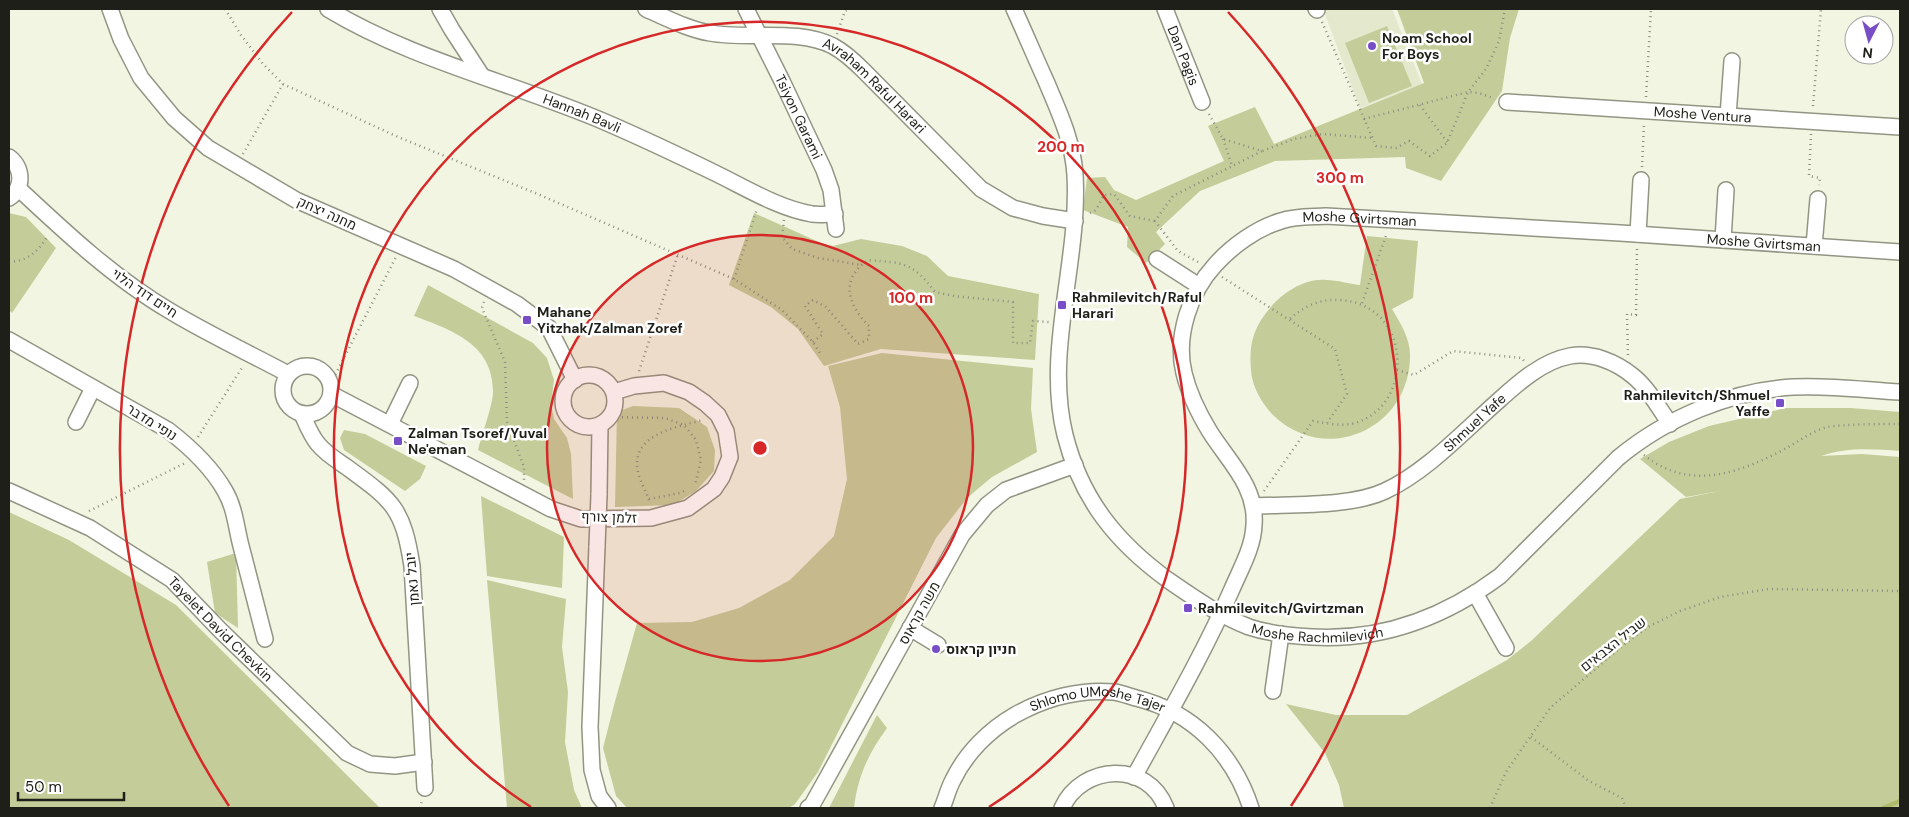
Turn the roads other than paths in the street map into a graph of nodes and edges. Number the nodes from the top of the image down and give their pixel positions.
1 (110, 9) edge
2 (328, 9) edge
3 (440, 9) edge
4 (646, 9) edge
5 (746, 9) edge
6 (1014, 9) edge
7 (1165, 9) edge
8 (760, 36) junction
9 (1732, 61) dead end
10 (482, 76) junction
11 (1202, 102) road end
12 (1507, 102) road end
13 (1728, 116) junction
14 (1900, 127) edge
15 (9, 157) edge
16 (1641, 180) road end
17 (1726, 190) dead end
18 (13, 193) edge
19 (1818, 199) dead end
20 (1075, 221) junction
21 (836, 222) joint
22 (1638, 234) junction
23 (1723, 240) junction
24 (1814, 246) junction
25 (1900, 252) edge
26 (1157, 259) dead end
27 (1199, 286) junction
28 (9, 340) edge
29 (288, 374) junction
30 (575, 380) junction
31 (410, 383) dead end
32 (93, 388) junction
33 (330, 389) junction
34 (614, 392) junction
35 (1900, 392) edge
36 (302, 414) junction
37 (605, 421) junction
38 (76, 422) dead end
39 (390, 424) junction
40 (1670, 424) junction
41 (1075, 466) junction
42 (9, 491) edge
43 (1254, 506) junction
44 (1475, 593) junction
45 (1221, 614) junction
46 (910, 628) junction
47 (1281, 634) junction
48 (266, 639) dead end
49 (938, 645) dead end
50 (1506, 648) dead end
51 (1273, 691) dead end
52 (1171, 711) junction
53 (424, 762) junction
54 (1134, 777) junction
55 (425, 788) dead end
56 (608, 808) edge
57 (808, 808) edge
58 (942, 808) edge
59 (1062, 808) edge
60 (1166, 808) edge
61 (1252, 808) edge

1 - 30 street, מחנה יצחק
2 - 10 street, Hannah Bavli
3 - 10 street
4 - 8 street, Avraham Raful Harari
5 - 8 street, Tsiyon Garami
6 - 20 street, Moshe Rachmilevich
7 - 11 street, Dan Pagis
8 - 20 street, Avraham Raful Harari
8 - 21 street, Tsiyon Garami
9 - 13 street
10 - 21 street, Hannah Bavli
12 - 13 street, Moshe Ventura
13 - 14 street, Moshe Ventura
15 - 18 street
16 - 22 street
17 - 23 street
18 - 29 street, חיים דוד הלוי
19 - 24 street
20 - 41 street, Moshe Rachmilevich
22 - 23 street, Moshe Gvirtsman
22 - 27 street, Moshe Gvirtsman
23 - 24 street, Moshe Gvirtsman
24 - 25 street, Moshe Gvirtsman
26 - 27 street
27 - 43 street, Moshe Gvirtsman
28 - 32 street, נופי מדבר
29 - 33 street
29 - 36 street
30 - 34 street
30 - 37 street
31 - 39 street
32 - 38 street
32 - 48 street, נופי מדבר
33 - 36 street
33 - 39 street, זלמן צורף
34 - 37 street
34 - 39 street, זלמן צורף
35 - 40 street, Moshe Rachmilevich
36 - 53 street, יובל נאמן
37 - 56 street, bridge
40 - 43 street, Shmuel Yafe
40 - 44 street, Moshe Rachmilevich
41 - 45 street, Moshe Rachmilevich
41 - 46 street, משה קראוס
42 - 53 street, Tayelet David Chevkin
43 - 45 street, Moshe Gvirtsman
44 - 47 street, Moshe Rachmilevich
44 - 50 street
45 - 47 street, Moshe Rachmilevich
45 - 52 street, Moshe Gvirtsman
46 - 49 street
46 - 57 street, משה קראוס
47 - 51 street
52 - 54 street, Moshe Gvirtsman
52 - 58 street, Shlomo UMoshe Tajer
52 - 61 street, Shlomo UMoshe Tajer
53 - 55 street, יובל נאמן
54 - 59 street
54 - 60 street

